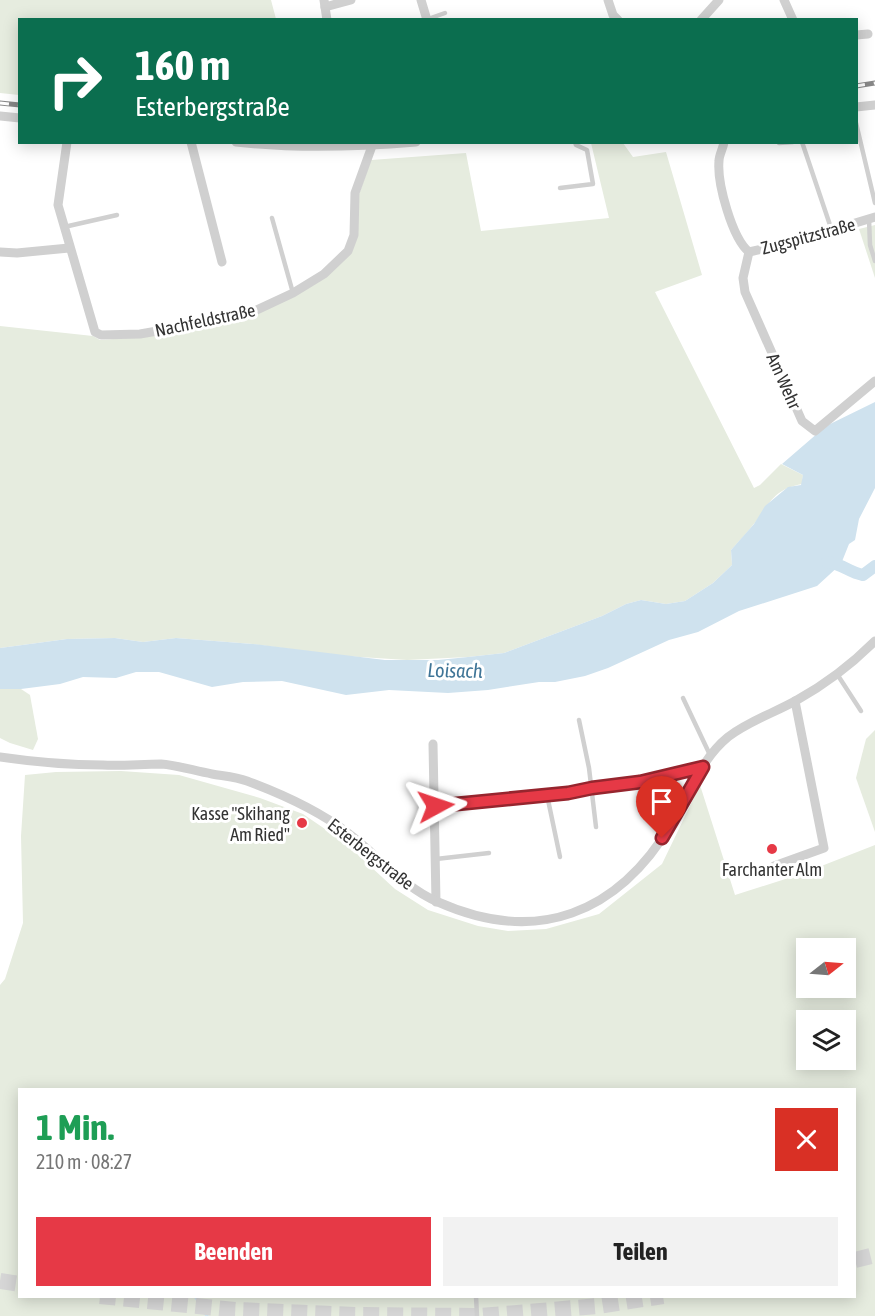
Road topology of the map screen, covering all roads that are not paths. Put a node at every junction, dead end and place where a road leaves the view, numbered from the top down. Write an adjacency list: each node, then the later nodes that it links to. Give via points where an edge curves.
1 (351, 0): 6 (street)
2 (421, 0): 9 (street)
3 (608, 0): 11 (street)
4 (719, 0): 12 (street)
5 (784, 0): 13 (street)
6 (324, 3): 8 (street)
7 (445, 13): 10 (lane)
8 (327, 18)
9 (427, 18)
10 (430, 18)
11 (614, 18)
12 (703, 18)
13 (793, 18)
14 (875, 105): 15 (street)
15 (858, 107)
16 (0, 116): 17 (street)
17 (18, 118)
18 (858, 131): 28 (lane)
19 (67, 144): 32 (street, Nachfeldstraße, via 58,205)
20 (192, 144): 38 (street)
21 (261, 144): 26 (street)
22 (394, 144): 26 (street)
23 (576, 144): 27 (lane, via 587,150 593,184)
24 (723, 144): 36 (street, Zugspitzstraße, via 720,179 737,235)
25 (803, 144): 33 (lane)
26 (372, 146): 39 (street, Nachfeldstraße, via 355,193 354,234 348,251 324,274)
27 (560, 188)
28 (875, 203)
29 (117, 215): 32 (lane)
30 (272, 218): 39 (lane)
31 (872, 218): 33 (street, Zugspitzstraße); 37 (lane, via 870,245)
32 (64, 227): 34 (street, Nachfeldstraße)
33 (832, 231): 36 (street, Zugspitzstraße)
34 (69, 248): 35 (street); 39 (street, Nachfeldstraße, via 95,332 101,335 140,334 244,316)
35 (0, 252)
36 (749, 252): 40 (street, Am Wehr, via 743,278 745,292 802,422 815,430)
37 (875, 261)
38 (222, 262)
39 (293, 293)
40 (875, 381)
41 (874, 644): 42 (street, Esterbergstraße)
42 (837, 674): 44 (street, Esterbergstraße); 45 (lane)
43 (683, 698): 48 (lane)
44 (795, 701): 48 (street, Esterbergstraße, via 747,725); 58 (street, via 824,848)
45 (861, 711)
46 (579, 720): 51 (lane)
47 (433, 744): 53 (street)
48 (710, 755): 50 (street, Esterbergstraße)
49 (4, 758): 59 (street, Esterbergstraße, via 102,765 163,764 245,780 307,807 348,833 402,881)
50 (703, 767): 51 (street, via 640,782); 59 (street, Esterbergstraße, via 643,865 602,900 547,919 507,922 470,915)
51 (592, 788): 52 (street); 54 (lane)
52 (547, 795): 53 (street); 56 (lane)
53 (436, 806): 57 (street)
54 (596, 827)
55 (489, 853): 57 (lane)
56 (560, 857)
57 (436, 860): 59 (street)
58 (774, 866)
59 (436, 902)
60 (476, 1298): 61 (lane)
61 (477, 1316)

